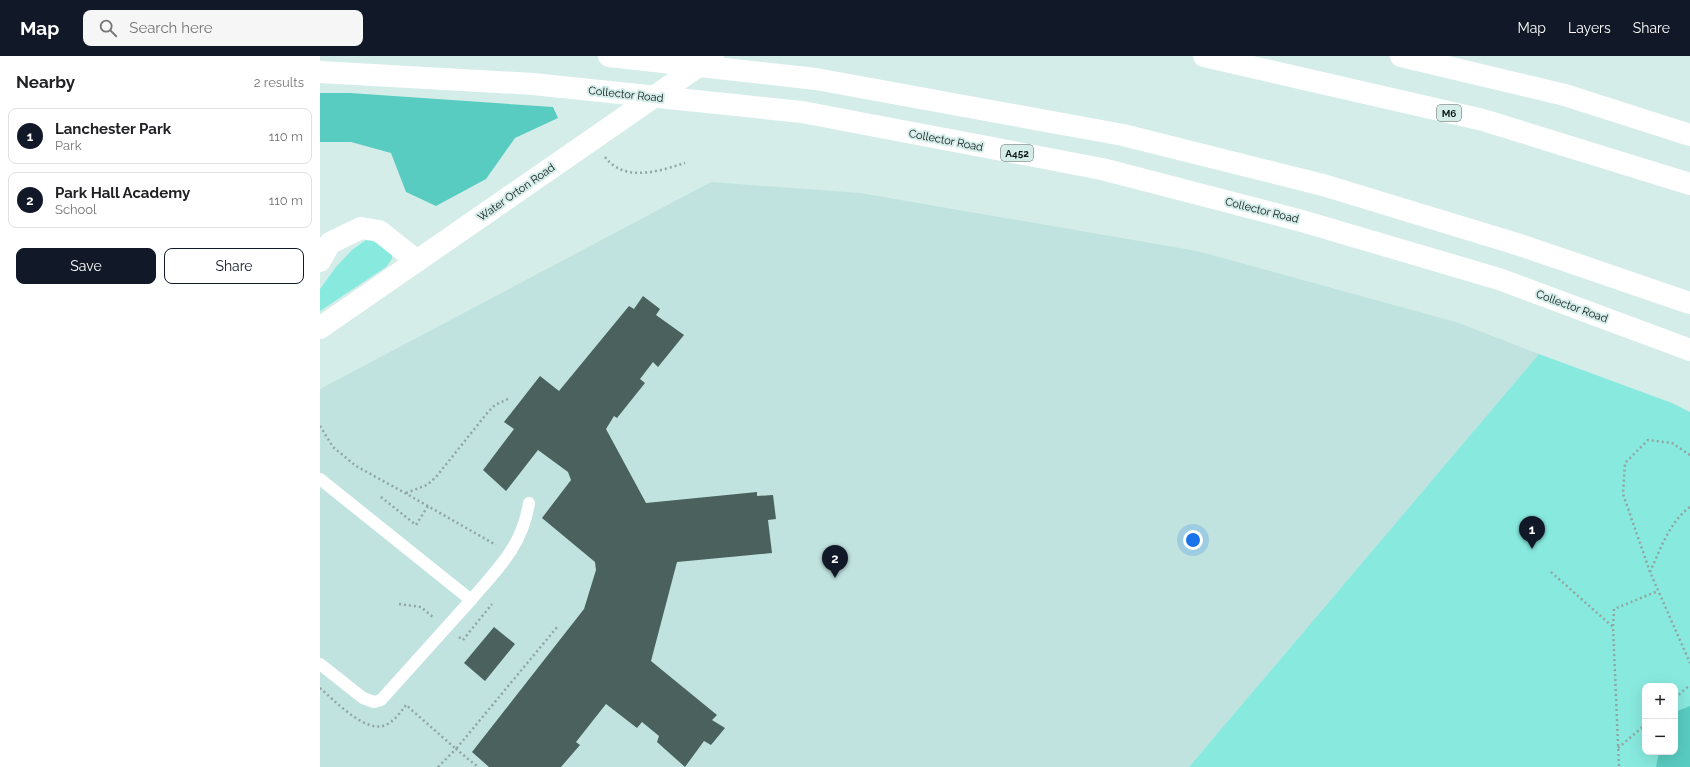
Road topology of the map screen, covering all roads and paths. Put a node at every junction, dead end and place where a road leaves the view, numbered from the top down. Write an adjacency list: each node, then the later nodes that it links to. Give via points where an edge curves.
1 (609, 56): 12 (main road, via 816,79 1123,135 1323,185 1520,245)
2 (713, 56): 11 (main road, Water Orton Road)
3 (1204, 56): 9 (main road, M6, via 1483,120)
4 (1401, 56): 6 (main road, via 1565,95)
5 (320, 72): 14 (main road, Collector Road / A452, via 533,84 802,112 1102,169 1302,221 1491,277)
6 (1690, 135)
7 (604, 157): 8 (path, via 609,163 636,173 653,173)
8 (685, 163)
9 (1690, 184)
10 (320, 261): 11 (main road, via 330,243 361,228 379,231)
11 (417, 261): 13 (main road, Water Orton Road)
12 (1690, 303)
13 (320, 328)
14 (1685, 348)
15 (510, 398): 19 (path, via 488,412 436,477 427,485)
16 (320, 426): 19 (path, via 333,447 344,458)
17 (1690, 456): 26 (path, via 1672,443 1648,440 1625,463 1623,494)
18 (320, 479): 28 (lane)
19 (405, 493): 22 (path)
20 (381, 497): 22 (path, via 416,524)
21 (529, 503): 24 (lane, via 523,529)
22 (428, 506): 24 (path)
23 (1690, 507): 26 (path, via 1680,514)
24 (510, 555): 28 (lane)
25 (1551, 572): 30 (path)
26 (1650, 572): 27 (path)
27 (1658, 591): 30 (path, via 1614,609); 31 (path)
28 (471, 600): 32 (lane, via 381,700 374,702 363,698)
29 (558, 626): 38 (path)
30 (1613, 627): 37 (path)
31 (1690, 663)
32 (320, 664)
33 (1690, 685): 35 (path)
34 (320, 688): 38 (path, via 361,722 371,726 383,726 396,718 406,706)
35 (1678, 695)
36 (1642, 728): 37 (path)
37 (1618, 748): 41 (path)
38 (456, 749): 39 (path); 40 (path)
39 (438, 767)
40 (478, 767)
41 (1619, 767)

